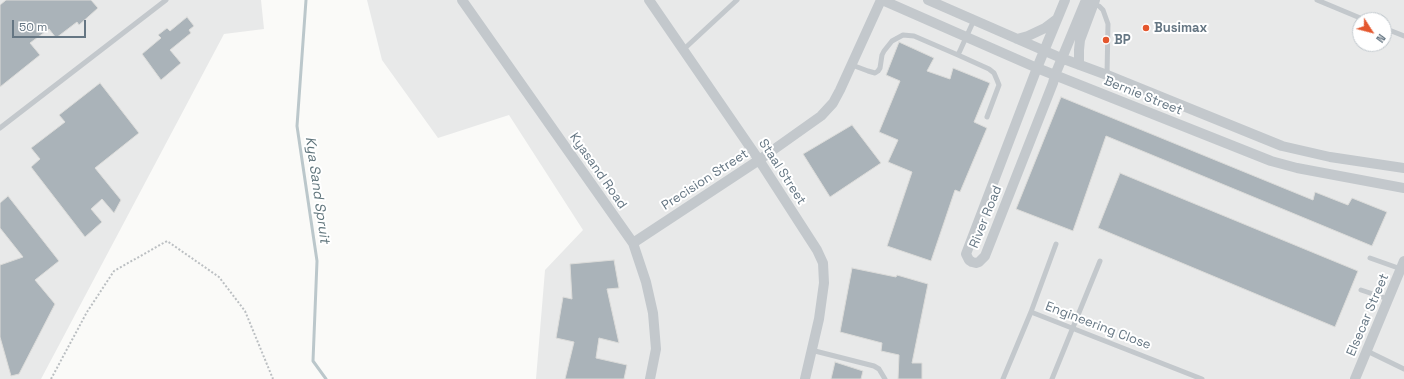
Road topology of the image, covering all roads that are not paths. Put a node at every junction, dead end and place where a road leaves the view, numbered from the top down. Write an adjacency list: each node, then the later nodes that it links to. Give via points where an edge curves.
1 (166, 0): 27 (lane)
2 (462, 0): 31 (street, Kyasand Road)
3 (649, 0): 17 (street, Staal Street)
4 (737, 0): 17 (lane)
5 (882, 0): 15 (street, Bernie Street); 21 (street, Precision Street)
6 (928, 0): 12 (street, Bernie Street)
7 (1065, 0): 11 (street, River Road)
8 (1317, 0): 10 (lane)
9 (1091, 1): 20 (street, River Road); 22 (street, via 1078,50); 25 (lane, via 1103,10 1108,24)
10 (1352, 15)
11 (1058, 18): 16 (street, via 1045,28); 18 (street, River Road)
12 (974, 20): 15 (lane); 16 (street, Bernie Street)
13 (1392, 31): 14 (lane)
14 (1404, 36)
15 (966, 37): 19 (lane); 23 (street, Bernie Street)
16 (1017, 39): 18 (street, Bernie Street)
17 (683, 50): 28 (street, Staal Street)
18 (1044, 51): 20 (street, Bernie Street); 23 (street, River Road)
19 (958, 55): 21 (lane, via 914,36 903,35 892,41 884,51 880,68 875,73); 26 (lane, via 994,73 999,85)
20 (1061, 58): 22 (street, Bernie Street); 24 (street, River Road)
21 (852, 65): 28 (street, Precision Street, via 833,103 821,116)
22 (1079, 65): 25 (street, Bernie Street)
23 (1037, 68): 24 (street, Bernie Street); 24 (street, River Road, via 966,254 972,262 979,262 985,256)
24 (1055, 75): 30 (street, Bernie Street, via 1276,163)
25 (1107, 75): 29 (street, Bernie Street, via 1286,147 1330,157)
26 (986, 116)
27 (0, 128)
28 (759, 160): 31 (street, Precision Street); 40 (street, Staal Street, via 823,263 824,283)
29 (1404, 168)
30 (1404, 188)
31 (633, 243): 43 (street, Kyasand Road, via 653,313 656,349)
32 (1056, 244): 38 (lane)
33 (1370, 258): 35 (lane)
34 (1100, 261): 39 (lane)
35 (1403, 266): 37 (street, Elsecar Street)
36 (1361, 290): 37 (lane)
37 (1389, 300): 41 (street, Elsecar Street)
38 (1031, 312): 39 (lane, Engineering Close); 46 (lane, Engineering Close)
39 (1073, 328): 47 (lane); 48 (lane, Engineering Close)
40 (812, 350): 44 (street, Staal Street); 45 (lane, via 874,366)
41 (1367, 351): 42 (lane); 49 (street, Elsecar Street)
42 (1404, 369)
43 (650, 379)
44 (805, 379)
45 (885, 379)
46 (1003, 379)
47 (1052, 379)
48 (1202, 379)
49 (1355, 379)

